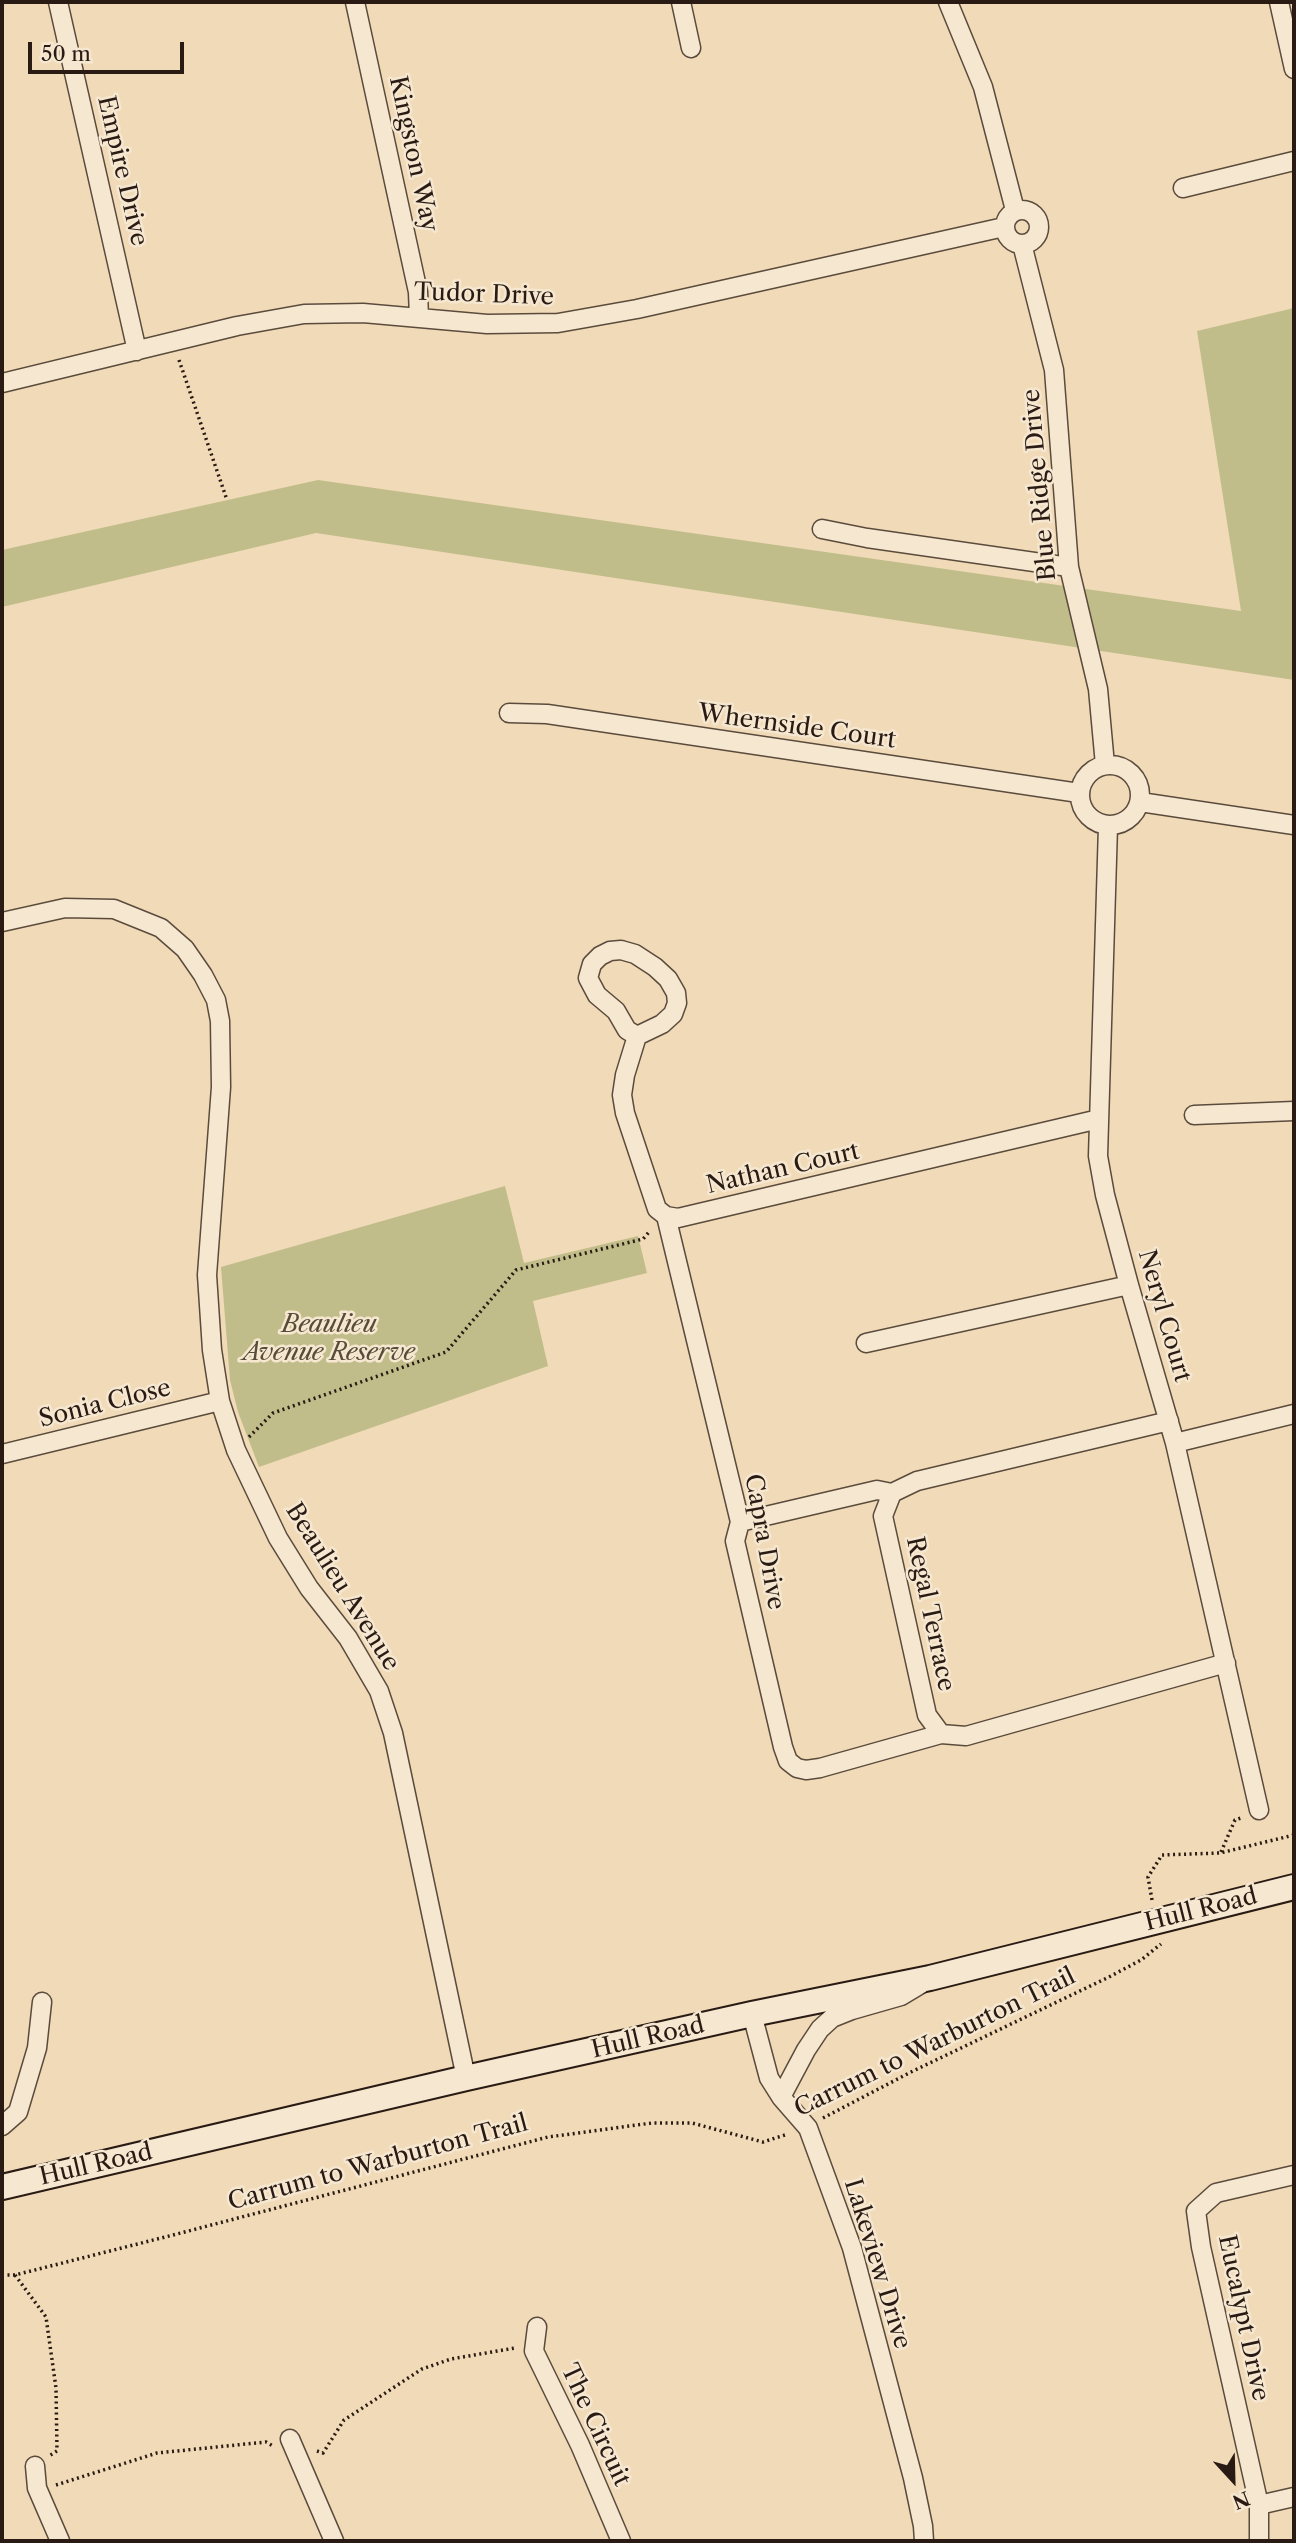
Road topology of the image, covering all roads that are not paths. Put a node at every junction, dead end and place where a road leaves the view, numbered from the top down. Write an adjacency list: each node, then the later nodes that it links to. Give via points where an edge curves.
1 (58, 2): 14 (street, Empire Drive)
2 (355, 2): 13 (street, Kingston Way, via 418,292)
3 (681, 2): 6 (street)
4 (948, 2): 10 (street, via 983,87)
5 (1279, 2): 7 (street)
6 (691, 48)
7 (1294, 69)
8 (1294, 162): 9 (street)
9 (1183, 188)
10 (1015, 210): 11 (street); 12 (street, via 1031,212 1038,221 1036,237)
11 (1004, 227): 12 (street, via 1013,242); 13 (street, Tudor Drive, via 558,323 487,324)
12 (1022, 244): 17 (street, Blue Ridge Drive, via 1054,370)
13 (419, 318): 14 (street, Tudor Drive, via 304,314)
14 (137, 351): 15 (street, Tudor Drive)
15 (2, 383)
16 (822, 529): 17 (street)
17 (1069, 566): 19 (street, Blue Ridge Drive, via 1098,689)
18 (509, 713): 20 (street, Whernside Court, via 547,714)
19 (1105, 765): 20 (street, via 1083,780); 21 (street, via 1120,766 1133,774 1140,787)
20 (1079, 793): 23 (street, via 1086,816)
21 (1140, 802): 22 (street); 23 (street, via 1134,815 1122,824)
22 (1294, 825)
23 (1108, 826): 28 (street, Neryl Court)
24 (2, 922): 32 (street, Beaulieu Avenue, via 65,908 114,909 161,928 185,948 216,1000 221,1087 207,1275)
25 (637, 1036): 25 (street, via 673,1014 676,993 668,979 645,961 621,950 610,951 592,964 589,978 597,995); 29 (street, via 622,1096 652,1197)
26 (1294, 1111): 27 (street)
27 (1194, 1115)
28 (1098, 1119): 29 (street, Nathan Court, via 697,1215); 30 (street, Neryl Court, via 1097,1156)
29 (666, 1216): 38 (street, Capra Drive)
30 (1129, 1285): 31 (street); 34 (street, Neryl Court)
31 (866, 1343)
32 (220, 1401): 36 (street, Sonia Close); 46 (street, Beaulieu Avenue, via 236,1450 278,1538 379,1691 393,1733)
33 (1294, 1414): 35 (street)
34 (1169, 1421): 35 (street, Neryl Court); 37 (street, via 917,1481)
35 (1175, 1443): 39 (street, Neryl Court)
36 (2, 1454)
37 (892, 1493): 38 (street, via 877,1489); 40 (street, Regal Terrace, via 883,1516 927,1714)
38 (740, 1522): 40 (street, Capra Drive, via 735,1541 788,1761 806,1770 820,1768)
39 (1226, 1663): 40 (street, via 965,1736); 41 (street, Neryl Court)
40 (941, 1734)
41 (1259, 1810)
42 (1294, 1887): 43 (main road, Hull Road)
43 (930, 1978): 45 (main road, Hull Road); 47 (street, via 901,1996 832,2018 806,2050)
44 (42, 2002): 48 (street, via 37,2048 18,2112)
45 (752, 2014): 46 (main road, Hull Road); 47 (street, Lakeview Drive, via 769,2078)
46 (466, 2078): 50 (main road, Hull Road)
47 (781, 2097): 59 (street, Lakeview Drive, via 808,2128 852,2248 913,2478)
48 (2, 2126)
49 (1294, 2175): 55 (street, Eucalypt Drive, via 1216,2193 1196,2211)
50 (2, 2187)
51 (537, 2328): 58 (street, The Circuit, via 534,2351)
52 (290, 2439): 57 (street)
53 (35, 2466): 56 (street, via 37,2488)
54 (1294, 2497): 55 (street)
55 (1259, 2505): 60 (street, Eucalypt Drive)
56 (60, 2541)
57 (334, 2541)
58 (621, 2541)
59 (924, 2541)
60 (1259, 2541)

